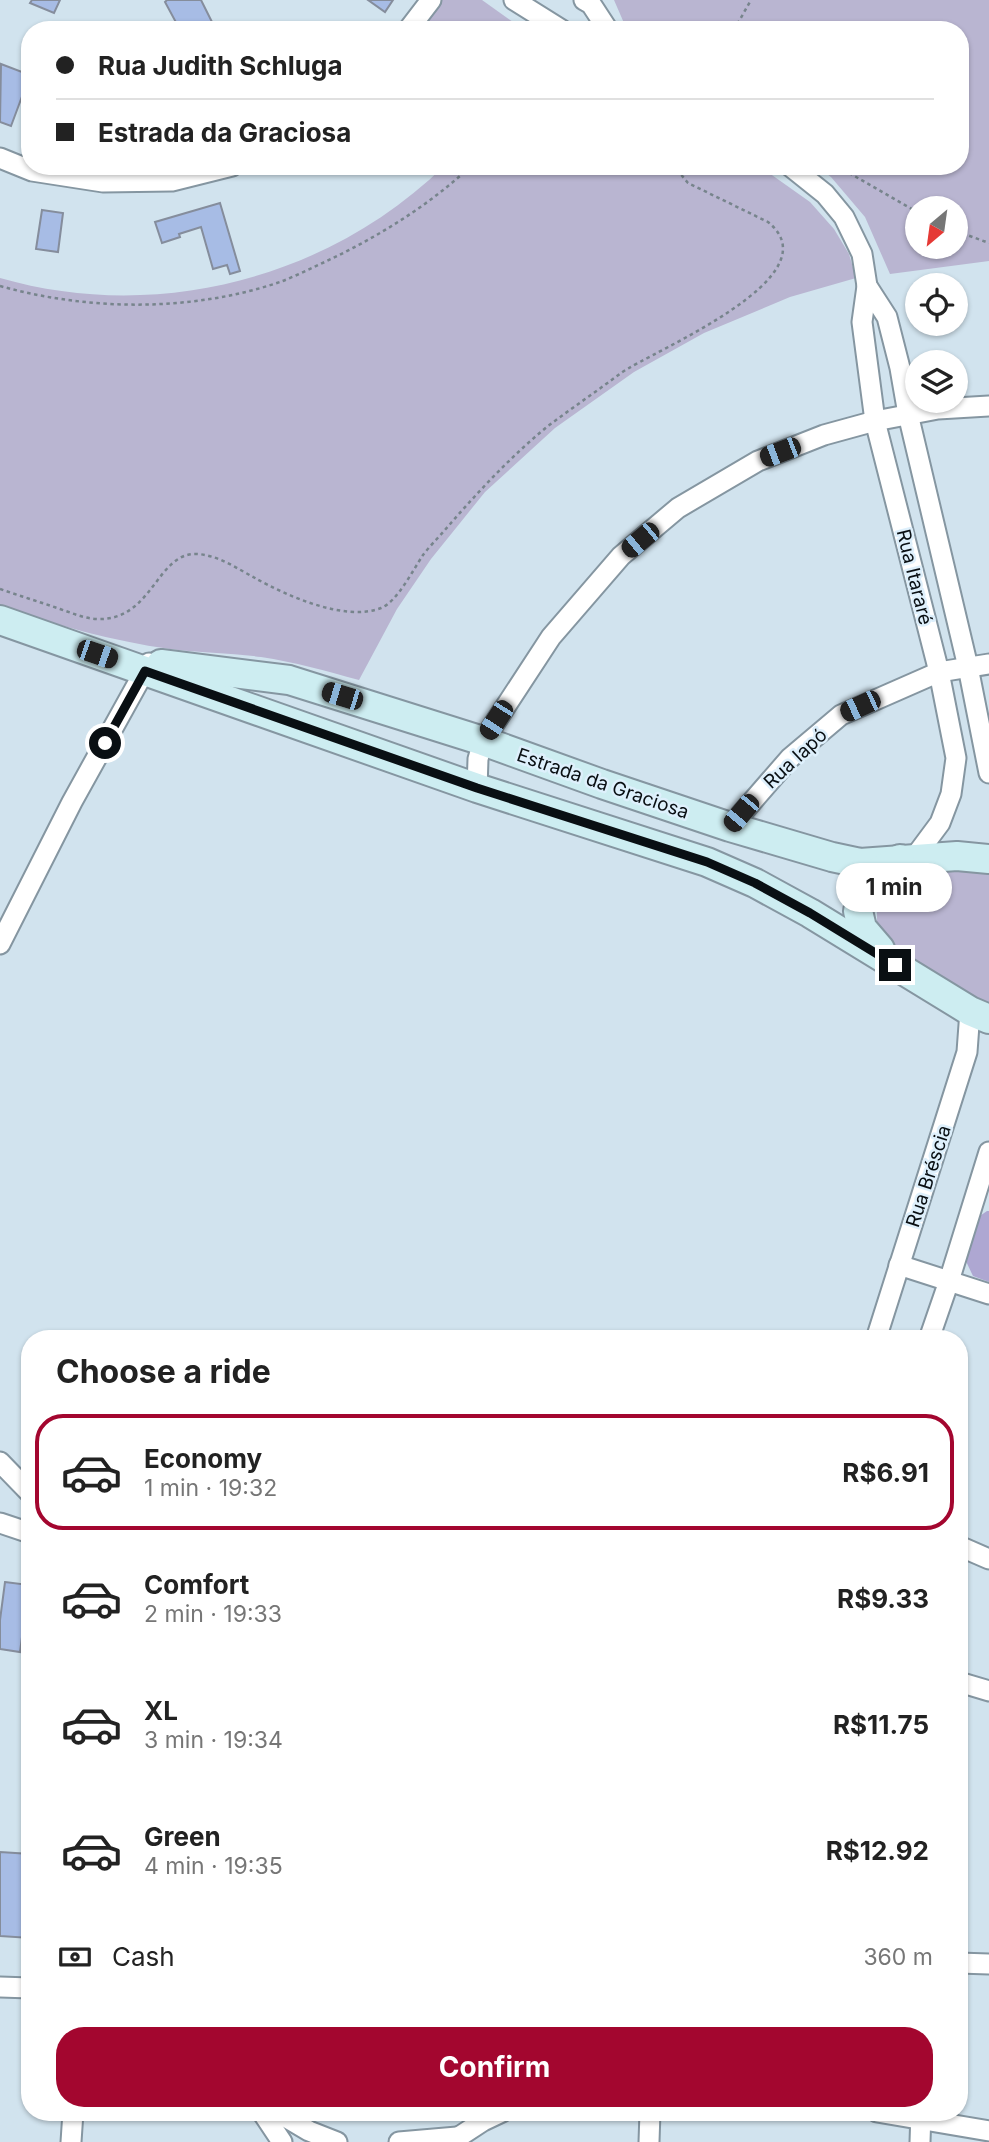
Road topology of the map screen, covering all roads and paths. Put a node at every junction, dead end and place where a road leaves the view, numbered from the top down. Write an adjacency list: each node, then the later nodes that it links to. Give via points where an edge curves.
1 (431, 0): 5 (street)
2 (514, 0): 6 (street)
3 (584, 0): 7 (street)
4 (751, 0): 8 (path)
5 (415, 21)
6 (548, 21)
7 (602, 21)
8 (739, 21)
9 (0, 158): 10 (street)
10 (21, 167)
11 (58, 175): 12 (street, via 103,182 172,181)
12 (196, 175)
13 (460, 175): 20 (path, via 373,238 282,281 251,290 188,302 116,304 43,298)
14 (681, 175): 25 (path, via 688,183 775,227 783,246 773,275 723,317 629,367 547,427 480,489 385,606 372,611 335,610 277,589 218,559 194,554 173,562 139,604 112,617 82,617)
15 (801, 175): 21 (street, Rua Itararé, via 844,217 862,254)
16 (853, 175): 17 (path)
17 (905, 205)
18 (968, 235): 19 (path)
19 (989, 243)
20 (0, 286)
21 (867, 286): 23 (street, Rua Itararé, via 887,317); 24 (street, Rua Itararé, via 862,322)
22 (989, 406): 23 (street)
23 (908, 414): 24 (street); 29 (street, Rua Itararé)
24 (875, 421): 30 (street, Rua Itararé); 31 (street, via 758,461 678,508 621,556 551,637)
25 (0, 589)
26 (0, 620): 28 (main road, Estrada da Graciosa)
27 (989, 664): 29 (street, Rua Iapó)
28 (147, 667): 31 (main road, Estrada da Graciosa, via 289,680); 33 (main road, Estrada da Graciosa); 37 (street)
29 (968, 667): 30 (street, Rua Iapó); 32 (street, Rua Itararé)
30 (939, 672): 34 (street, Rua Iapó, via 841,715 790,758); 35 (street, Rua Itararé, via 956,758 951,794 940,823)
31 (483, 741): 33 (street); 34 (main road, Estrada da Graciosa)
32 (989, 773)
33 (477, 788): 38 (main road, Estrada da Graciosa, via 743,877)
34 (730, 827): 35 (main road, Estrada da Graciosa, via 860,863)
35 (907, 858): 36 (main road, Estrada da Graciosa); 38 (main road, via 877,872 864,888 858,911 862,928)
36 (989, 859)
37 (0, 944)
38 (895, 965): 39 (main road, Estrada da Graciosa)
39 (980, 1015): 42 (street, Rua Bréscia)
40 (989, 1152): 41 (street)
41 (982, 1198): 43 (street)
42 (899, 1265): 43 (street); 45 (street, Rua Bréscia)
43 (949, 1282): 44 (street); 46 (street)
44 (989, 1294)
45 (879, 1330)
46 (932, 1330)
47 (0, 1462): 48 (street)
48 (21, 1484)
49 (0, 1523): 50 (street)
50 (21, 1530)
51 (968, 1550): 52 (street)
52 (989, 1559)
53 (968, 1685): 54 (street)
54 (989, 1691)
55 (968, 1963): 56 (street)
56 (989, 1964)
57 (0, 1987): 58 (street)
58 (21, 1988)
59 (72, 2121): 68 (street)
60 (268, 2121): 69 (street)
61 (292, 2121): 70 (street)
62 (486, 2121): 67 (street)
63 (650, 2121): 72 (street)
64 (921, 2121): 73 (street)
65 (944, 2121): 66 (street)
66 (989, 2131)
67 (454, 2139): 71 (street)
68 (71, 2142)
69 (282, 2142)
70 (337, 2142)
71 (398, 2142)
72 (649, 2142)
73 (920, 2142)

